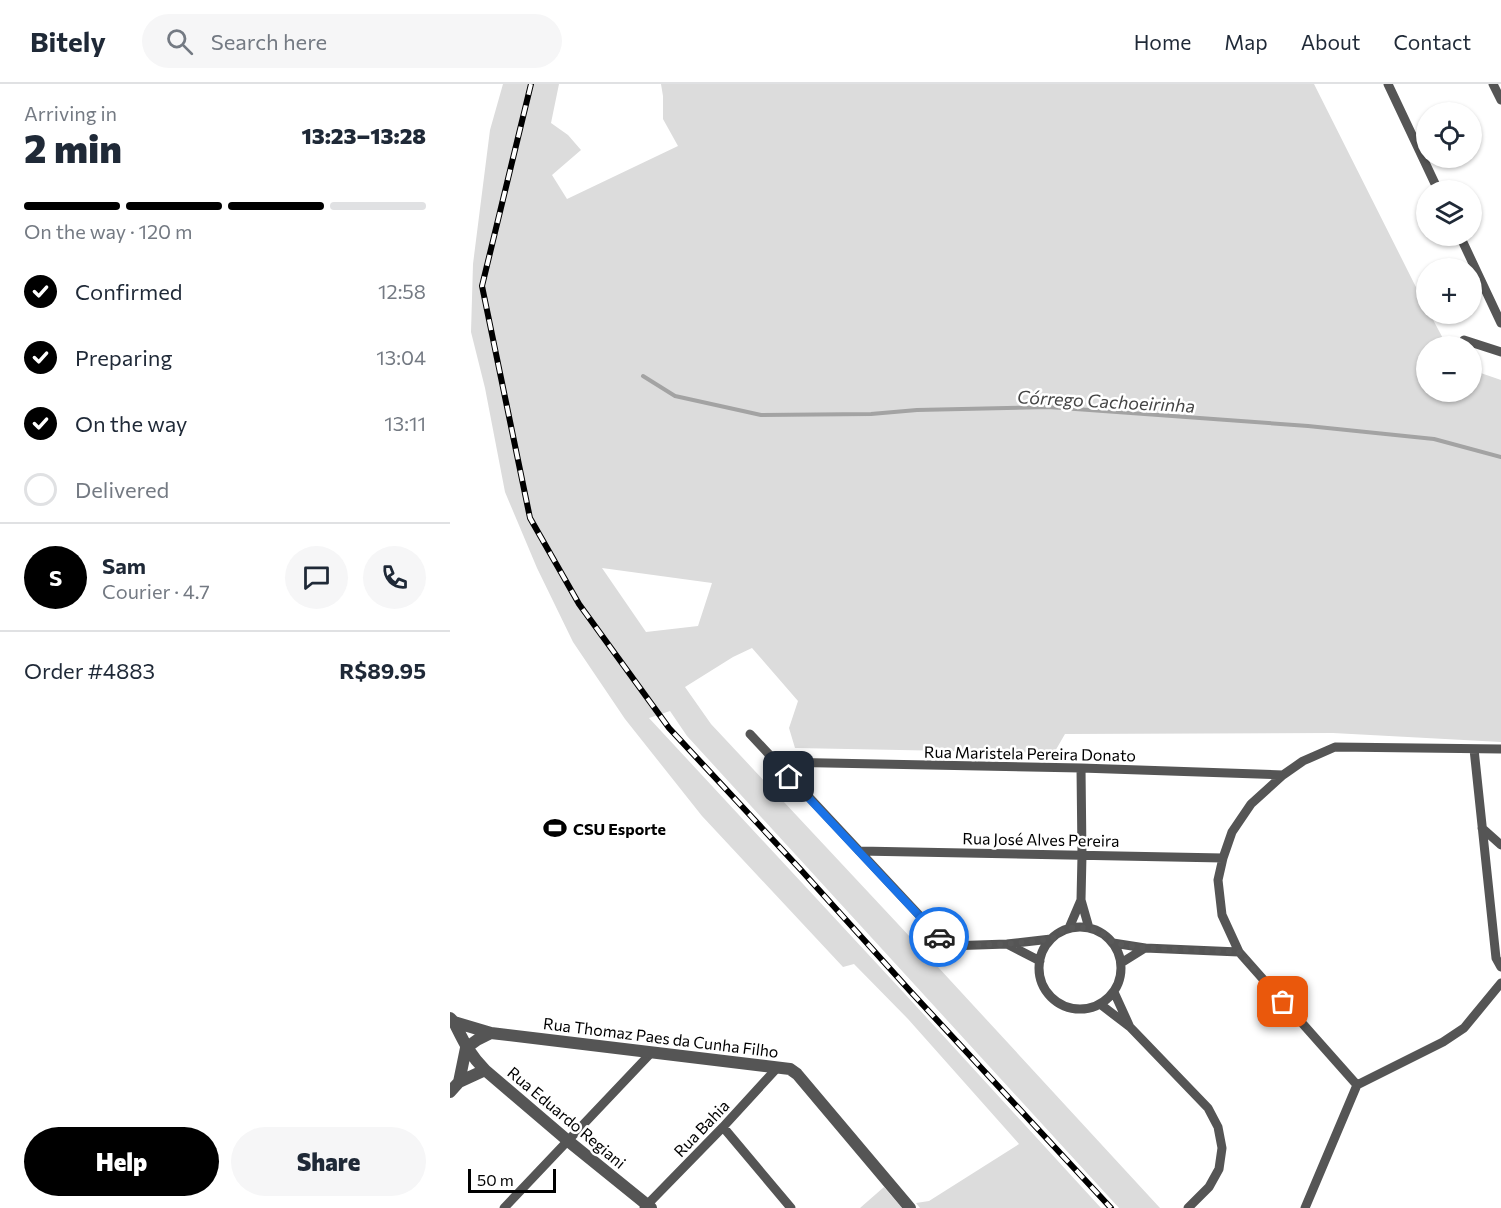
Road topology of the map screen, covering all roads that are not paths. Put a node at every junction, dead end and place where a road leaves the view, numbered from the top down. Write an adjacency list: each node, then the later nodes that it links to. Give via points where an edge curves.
1 (1388, 84): 4 (street)
2 (1493, 84): 3 (street)
3 (1501, 100)
4 (1433, 180)
5 (1465, 246): 6 (street)
6 (1501, 323)
7 (1482, 346): 8 (street)
8 (1501, 352)
9 (750, 734): 12 (street)
10 (1474, 749): 11 (street); 14 (street, via 1335,747); 15 (street)
11 (1501, 749)
12 (776, 762): 13 (street, Rua Maristela Pereira Donato); 17 (street)
13 (1081, 768): 14 (street, Rua Maristela Pereira Donato); 18 (street)
14 (1283, 775): 19 (street, via 1251,804 1232,832)
15 (1482, 828): 16 (street); 30 (street, via 1496,958)
16 (1501, 845)
17 (859, 851): 18 (street, Rua José Alves Pereira); 25 (street, via 948,946)
18 (1082, 855): 19 (street, Rua José Alves Pereira); 20 (street)
19 (1223, 858): 27 (street, via 1218,880 1222,915)
20 (1080, 900): 21 (street); 22 (street)
21 (1069, 928): 22 (street); 23 (street)
22 (1089, 928): 24 (street)
23 (1051, 939): 25 (street); 28 (street)
24 (1113, 943): 26 (street); 29 (street)
25 (1007, 944): 28 (street)
26 (1145, 948): 27 (street); 29 (street)
27 (1239, 952): 42 (street)
28 (1040, 961): 33 (street, via 1042,984 1057,1001 1078,1009)
29 (1121, 963): 32 (street)
30 (1501, 967)
31 (1501, 982): 42 (street, via 1464,1028)
32 (1114, 992): 33 (street); 35 (street)
33 (1100, 1004): 35 (street)
34 (452, 1020): 36 (street, Rua Thomaz Paes da Cunha Filho); 37 (street, Rua Thomaz Paes da Cunha Filho)
35 (1130, 1027): 50 (street, via 1208,1108 1218,1127 1222,1148 1219,1169)
36 (492, 1033): 37 (street); 38 (street, Rua Thomaz Paes da Cunha Filho)
37 (466, 1048): 40 (street, Rua Eduardo Regiani); 41 (street)
38 (651, 1053): 39 (street, Rua Thomaz Paes da Cunha Filho); 45 (street)
39 (778, 1067): 44 (street, Rua Bahia); 49 (street, Rua Thomaz Paes da Cunha Filho, via 798,1074)
40 (485, 1070): 41 (street); 45 (street, Rua Eduardo Regiani)
41 (459, 1082): 43 (street)
42 (1357, 1085): 51 (street)
43 (450, 1092)
44 (723, 1127): 46 (street, Rua Bahia); 48 (street)
45 (567, 1140): 46 (street, Rua Eduardo Regiani); 47 (street)
46 (647, 1207)
47 (504, 1208)
48 (791, 1208)
49 (910, 1208)
50 (1188, 1208)
51 (1305, 1208)

